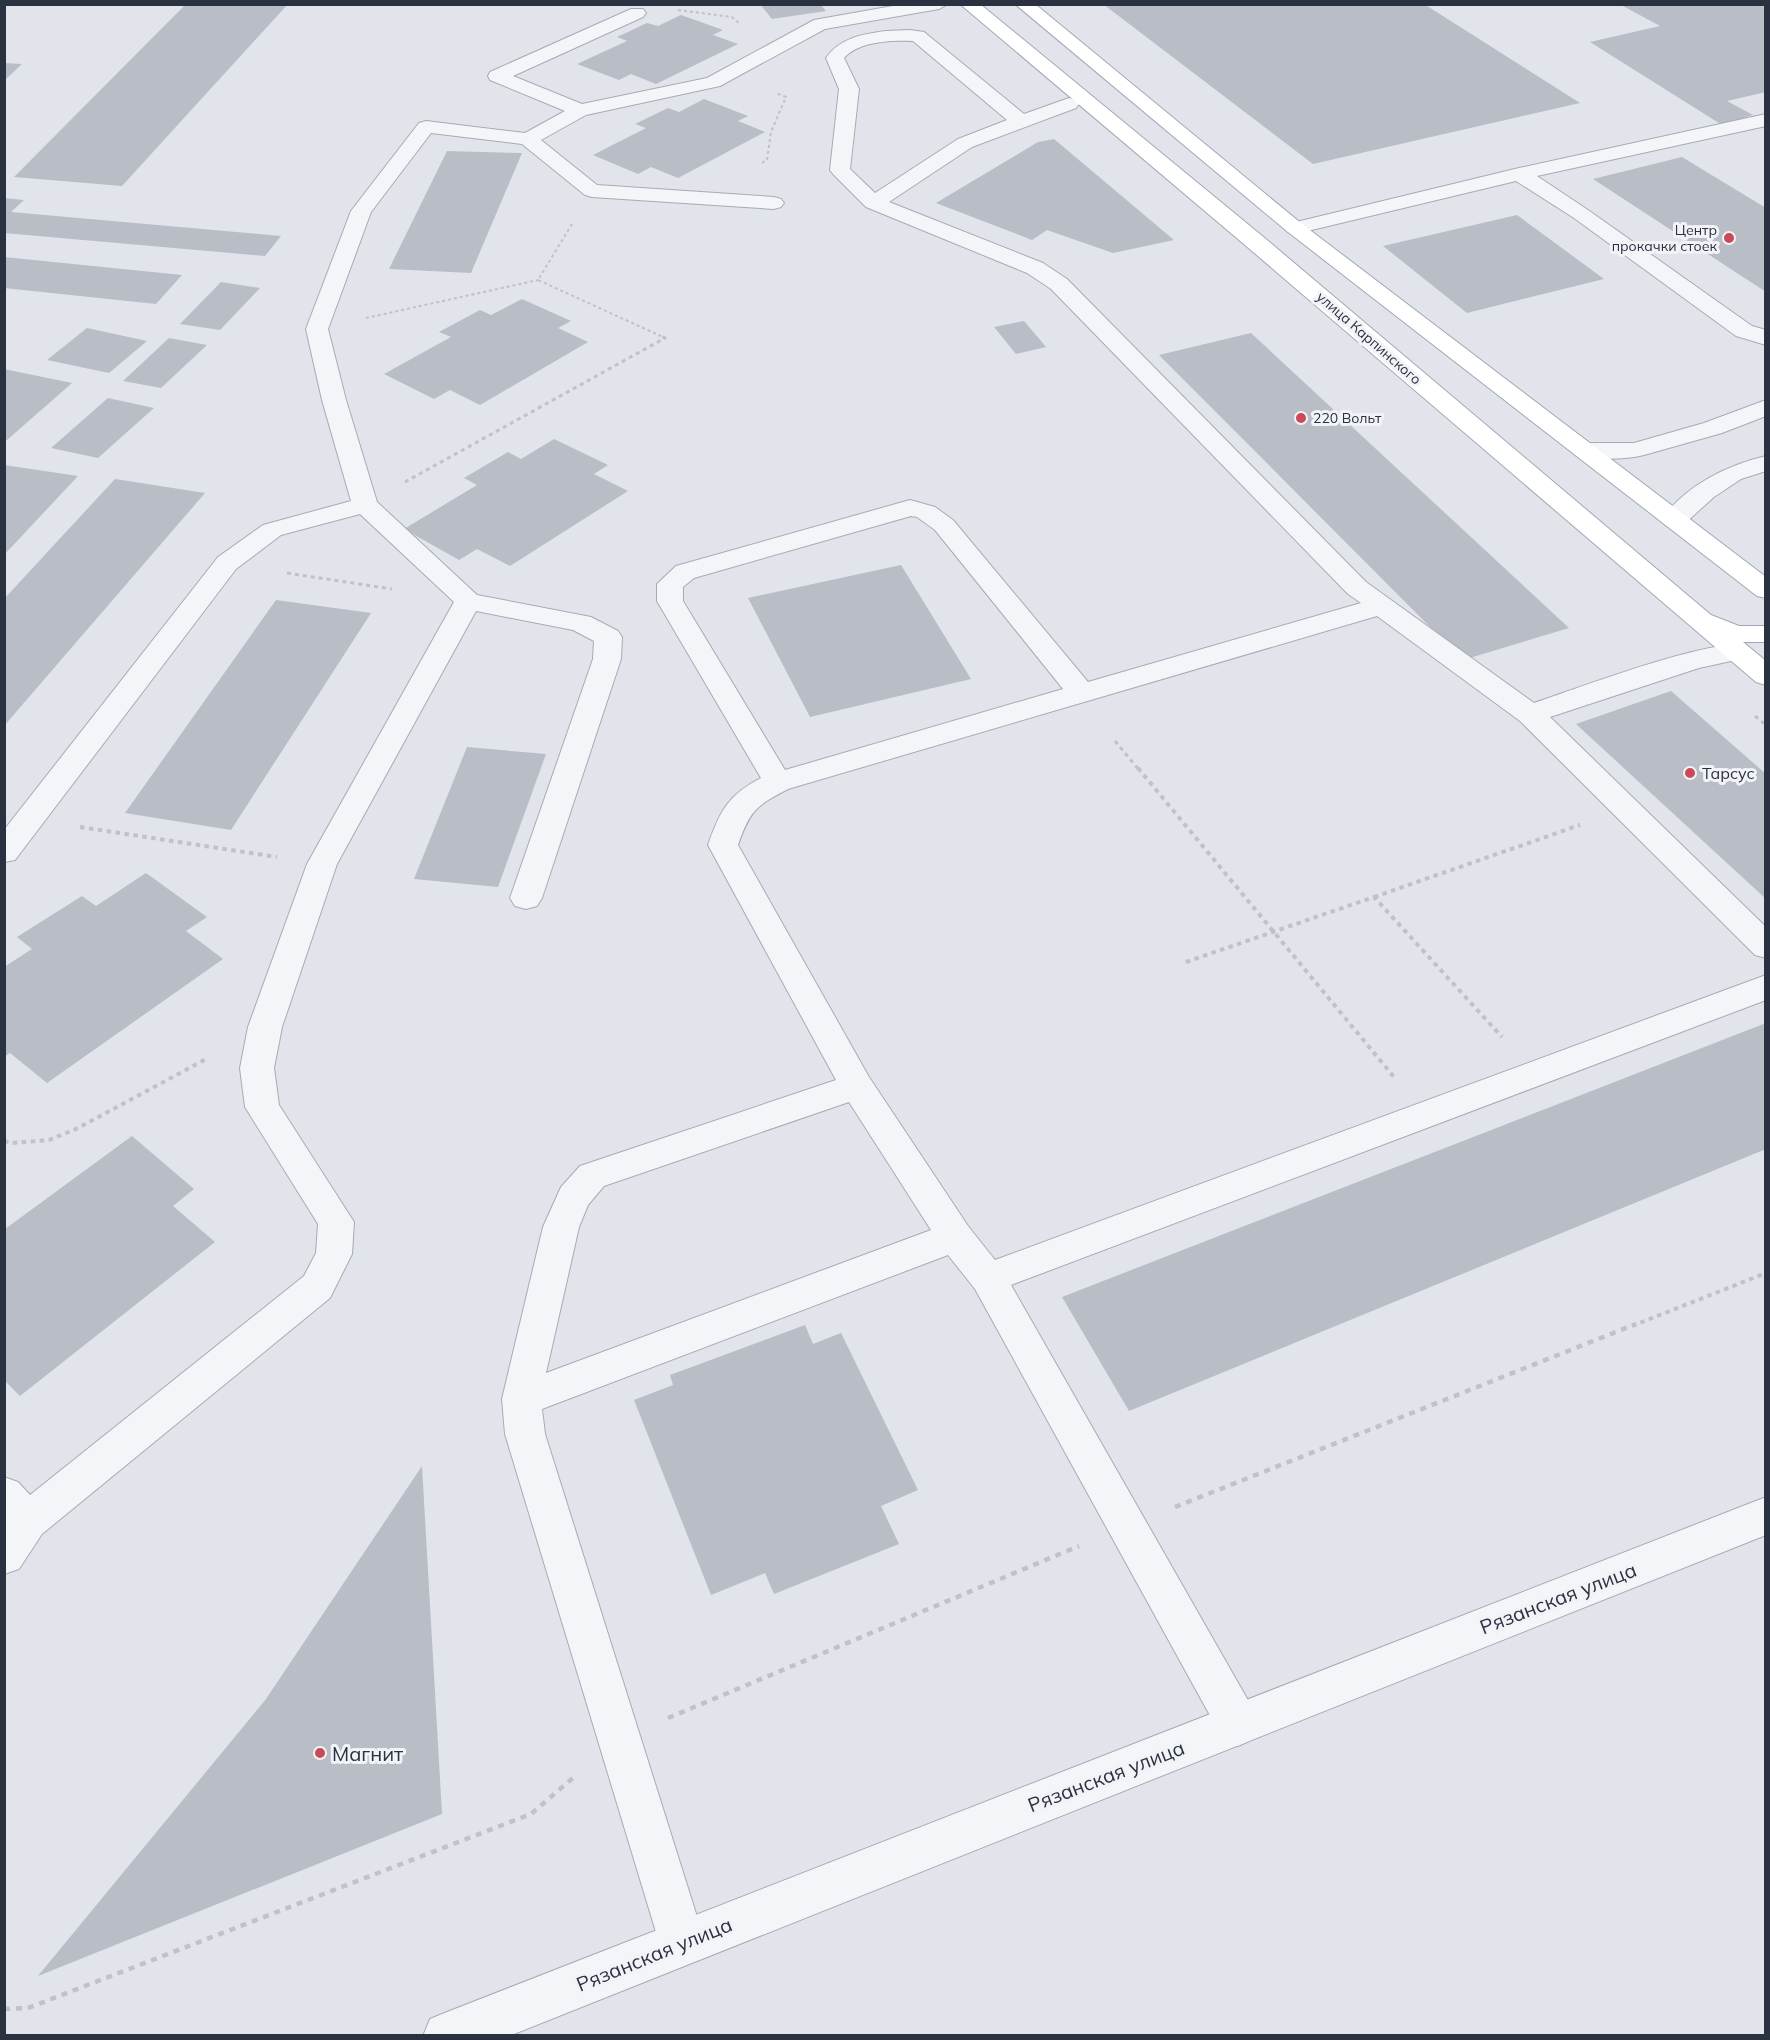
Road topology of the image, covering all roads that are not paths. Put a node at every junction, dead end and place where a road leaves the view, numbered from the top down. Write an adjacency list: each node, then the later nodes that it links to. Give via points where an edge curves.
1 (939, 4): 6 (street, via 820,24 713,82)
2 (969, 4): 25 (main road, улица Карпинского)
3 (1024, 4): 14 (main road)
4 (637, 13): 6 (street, via 498,76)
5 (1070, 104): 8 (street)
6 (580, 110): 9 (street)
7 (1766, 120): 10 (street)
8 (1021, 122): 12 (street, via 965,143); 12 (street, via 918,36 904,34 849,44 838,51 836,58 849,89 840,170)
9 (528, 139): 11 (street, via 592,191); 20 (street, via 426,127 361,211 317,329)
10 (1519, 174): 13 (street); 14 (street)
11 (774, 202)
12 (873, 203): 24 (street, via 1035,268 1059,284 1357,588)
13 (1581, 214): 15 (street, via 1605,211); 16 (street, via 1744,332)
14 (1295, 228): 18 (main road)
15 (1734, 300)
16 (1766, 338)
17 (1766, 407): 18 (street, via 1713,428 1635,450)
18 (1584, 450): 21 (main road)
19 (1766, 463): 21 (street, via 1732,474)
20 (365, 505): 23 (street); 32 (street, via 272,530 227,563)
21 (1674, 520): 22 (main road)
22 (1766, 590)
23 (468, 601): 33 (street, via 581,623 608,637 607,659); 40 (street, via 322,864 265,1027 257,1068 262,1107 336,1222 334,1254 317,1287)
24 (1381, 606): 29 (street); 30 (street)
25 (1696, 618): 26 (main road, via 1735,634); 27 (main road, улица Карпинского)
26 (1766, 634)
27 (1735, 652): 28 (main road, улица Карпинского); 30 (street, via 1693,661)
28 (1766, 676)
29 (1082, 694): 31 (street); 31 (street, via 944,525 926,512 909,508 685,572 670,584 670,601)
30 (1530, 714): 34 (street)
31 (778, 782): 36 (street, via 747,798 733,815 723,845)
32 (4, 852)
33 (526, 898)
34 (1766, 947)
35 (1766, 987): 38 (street)
36 (857, 1086): 37 (street); 39 (street, via 592,1176 574,1197 561,1227)
37 (955, 1237): 38 (street); 39 (street)
38 (988, 1278): 43 (street)
39 (521, 1399): 44 (street, via 525,1434)
40 (16, 1508): 42 (street)
41 (1766, 1516): 43 (street, Рязанская улица)
42 (4, 1555)
43 (1238, 1724): 44 (street, Рязанская улица)
44 (682, 1942): 45 (street, Рязанская улица)
45 (447, 2036)

